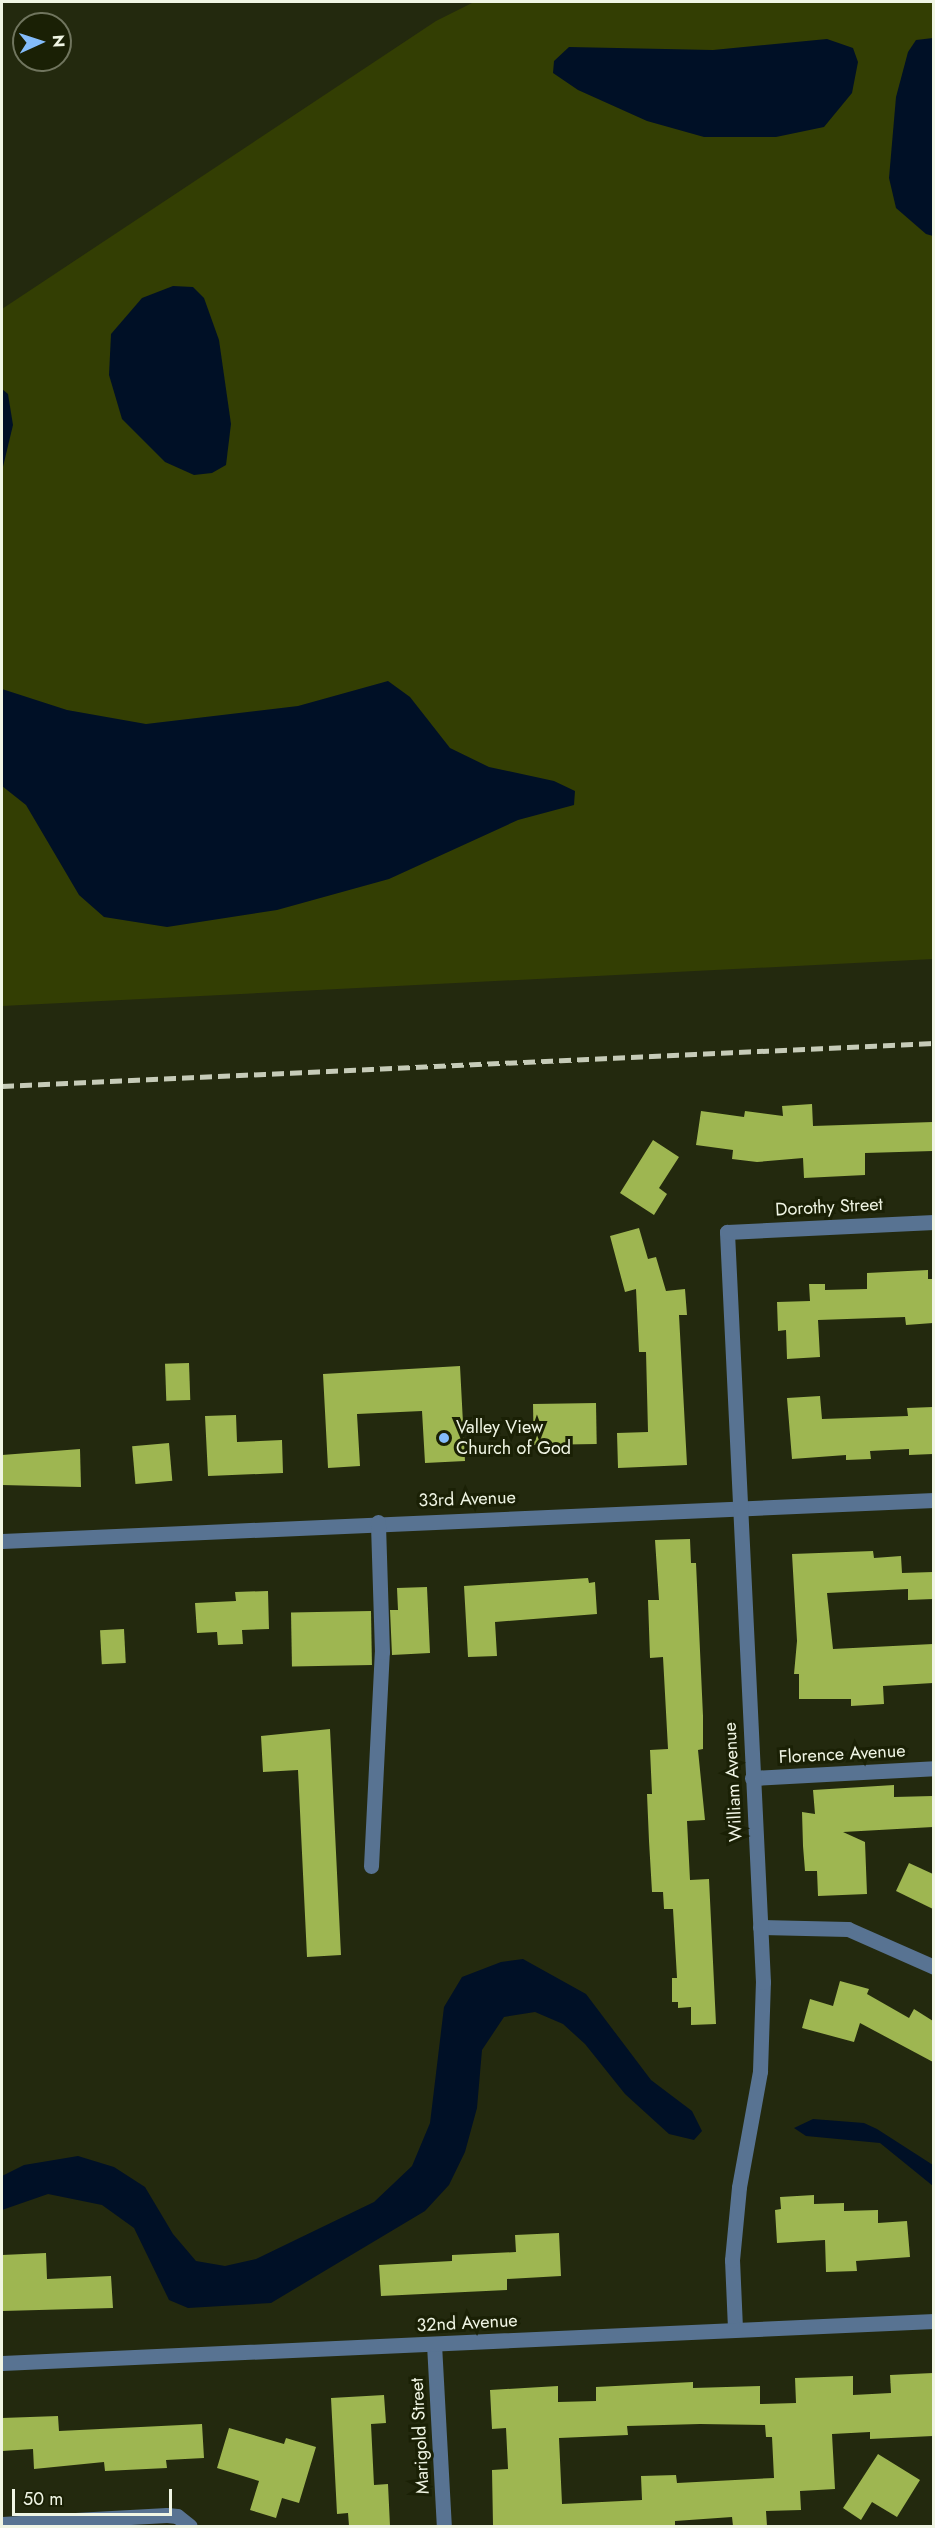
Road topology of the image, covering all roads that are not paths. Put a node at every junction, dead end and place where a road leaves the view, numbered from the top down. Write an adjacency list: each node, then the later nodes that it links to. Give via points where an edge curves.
1 (933, 1222): 2 (street, Dorothy Street)
2 (727, 1232): 4 (street, William Avenue)
3 (933, 1500): 4 (street, 33rd Avenue)
4 (738, 1509): 5 (street, 33rd Avenue); 8 (street, William Avenue)
5 (378, 1522): 6 (street, 33rd Avenue); 9 (street, via 382,1652)
6 (2, 1541)
7 (933, 1768): 8 (street, Florence Avenue)
8 (752, 1778): 10 (street, William Avenue)
9 (371, 1866)
10 (760, 1927): 11 (street, via 848,1929); 13 (street, William Avenue, via 763,1982 759,2072 739,2187 732,2260)
11 (933, 1967)
12 (933, 2321): 13 (street, 32nd Avenue)
13 (735, 2328): 14 (street, 32nd Avenue)
14 (434, 2344): 15 (street, 32nd Avenue); 18 (street, Marigold Street)
15 (2, 2363)
16 (2, 2524): 17 (street, via 167,2516)
17 (188, 2524)
18 (444, 2526)

